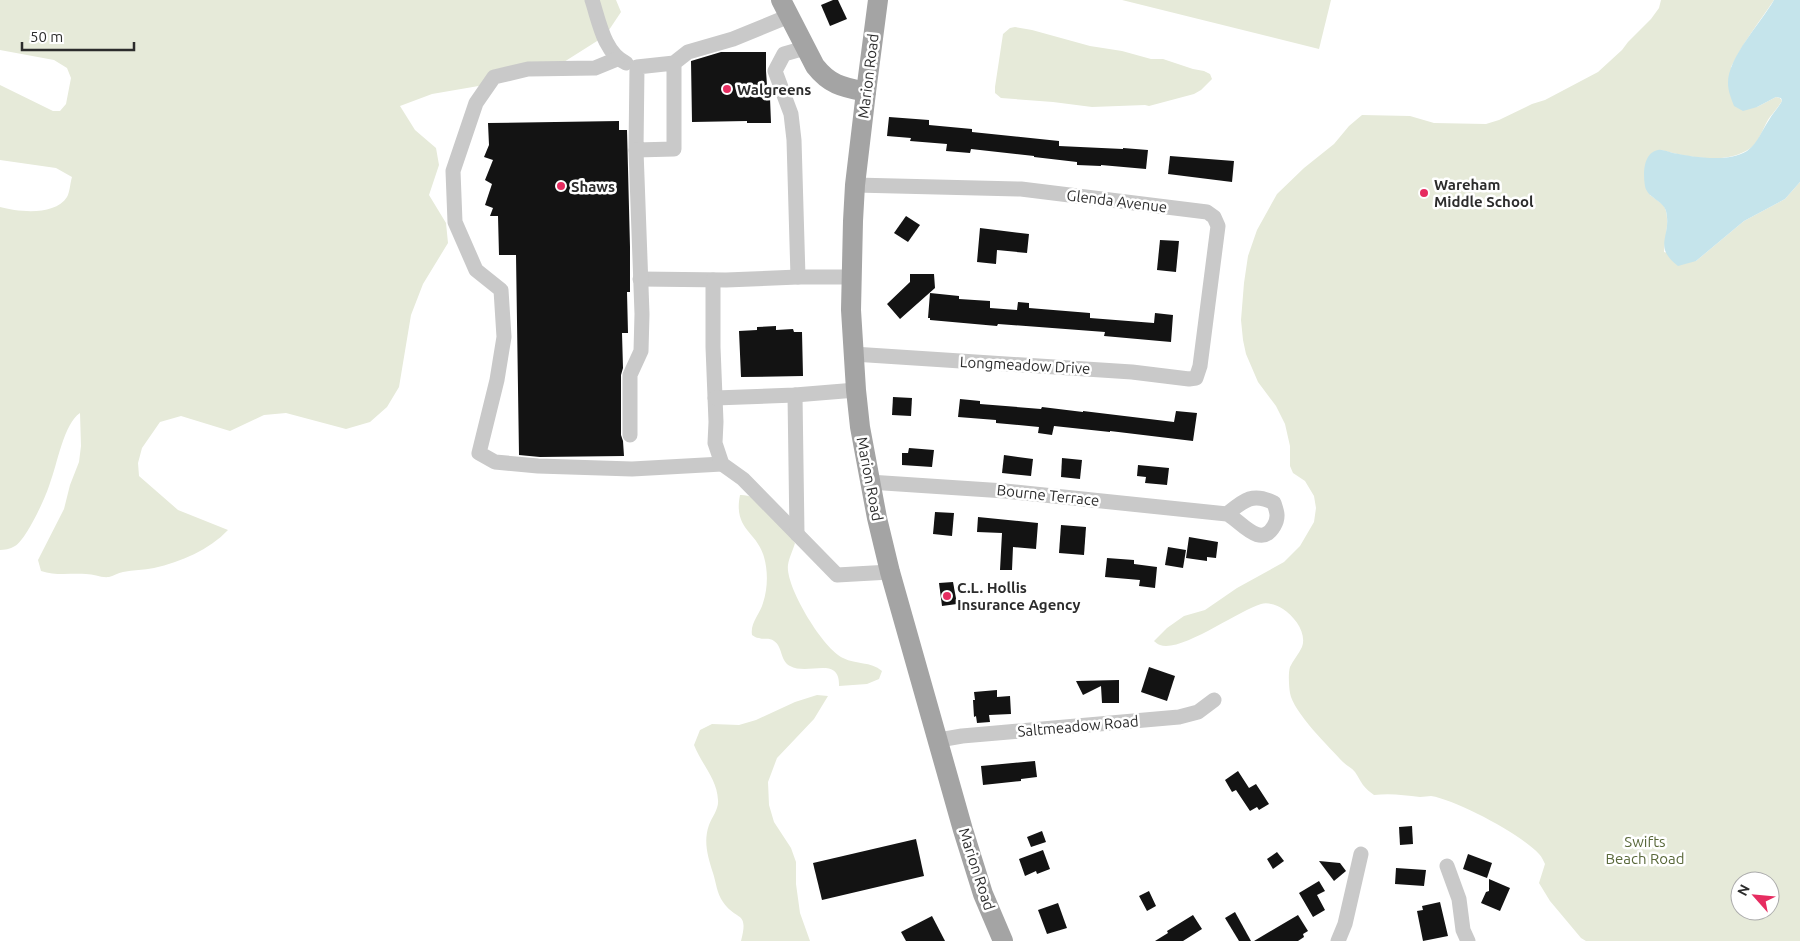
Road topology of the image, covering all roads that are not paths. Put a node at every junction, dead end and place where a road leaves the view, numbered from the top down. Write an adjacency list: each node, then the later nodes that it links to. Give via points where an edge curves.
1 (592, 0): 5 (street, via 604,37)
2 (878, 0): 8 (main road, Marion Road)
3 (785, 8): 4 (main road); 6 (street, via 733,39 688,52)
4 (805, 48): 8 (main road, via 815,66 831,82); 11 (street, via 784,54 776,71 791,114 794,140)
5 (617, 59): 7 (street); 21 (street, via 595,68 528,69 494,77 476,103 453,171 455,222 476,270 501,290 504,337 479,453 495,462 538,466 632,469)
6 (674, 63): 7 (street); 9 (street, via 674,149)
7 (637, 67): 9 (street)
8 (866, 92): 10 (main road, Marion Road)
9 (636, 150): 13 (street)
10 (855, 185): 12 (main road, Marion Road); 16 (street, Glenda Avenue, via 1020,189 1207,212 1214,216 1218,226)
11 (798, 277): 12 (street); 14 (street)
12 (852, 277): 15 (main road, Marion Road)
13 (640, 279): 14 (street); 20 (street, via 641,351 630,375)
14 (713, 280): 19 (street)
15 (854, 354): 16 (street, Longmeadow Drive); 17 (main road, Marion Road)
16 (1196, 378)
17 (856, 390): 18 (street); 22 (main road, Marion Road)
18 (795, 395): 19 (street); 24 (street)
19 (715, 398): 21 (street, via 715,443)
20 (630, 435)
21 (722, 464): 24 (street, via 744,479)
22 (869, 482): 23 (street, Bourne Terrace, via 1005,491); 25 (main road, Marion Road)
23 (1227, 514)
24 (797, 534): 25 (street, via 837,575)
25 (890, 572): 27 (main road, Marion Road)
26 (1214, 700): 27 (street, Saltmeadow Road, via 1198,712 1179,718)
27 (939, 740): 30 (main road, Marion Road, via 983,894)
28 (1361, 854): 31 (street)
29 (1446, 866): 32 (street, via 1459,899 1463,930)
30 (1003, 941)
31 (1338, 941)
32 (1468, 941)

